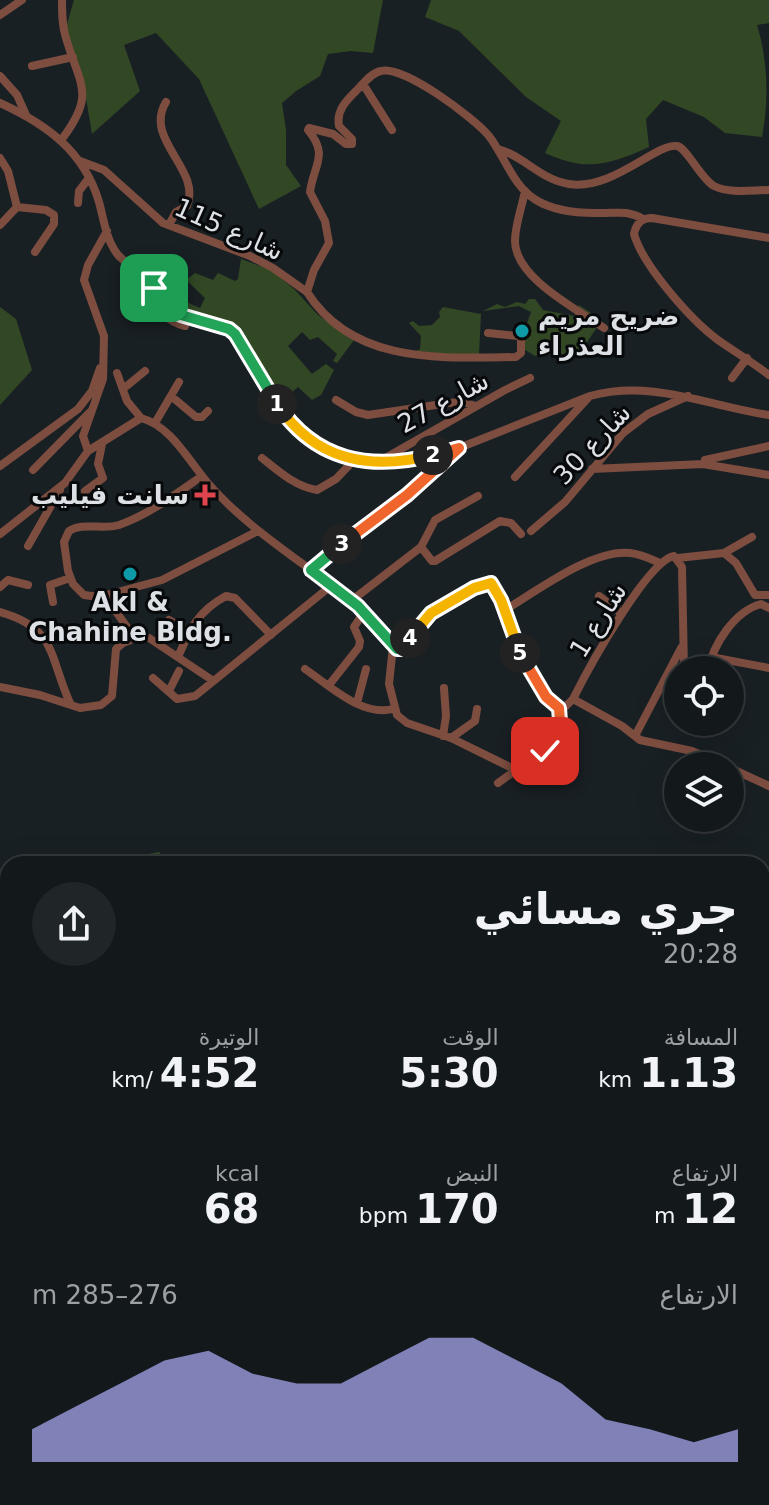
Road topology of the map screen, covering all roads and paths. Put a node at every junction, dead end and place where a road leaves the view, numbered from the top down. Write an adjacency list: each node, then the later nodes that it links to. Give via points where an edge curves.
1 (22, 0): 3 (street)
2 (62, 0): 5 (street, via 64,33)
3 (9, 4): 4 (street)
4 (0, 15)
5 (73, 57): 6 (street); 13 (street, via 82,102)
6 (32, 66)
7 (0, 76): 11 (street)
8 (363, 84): 12 (street); 14 (street, via 382,70 399,73 463,112); 28 (street, شارع 115, via 338,116 352,144 308,130 316,137 320,158 310,192 329,243)
9 (166, 102): 24 (street, via 160,128 190,197)
10 (0, 103): 11 (street)
11 (26, 115): 13 (street)
12 (392, 130)
13 (62, 139): 16 (street)
14 (498, 149): 18 (street, via 555,180 584,185 614,177 675,146 714,186); 19 (street)
15 (0, 158): 21 (street)
16 (80, 161): 17 (street); 24 (street, شارع 115, via 104,170)
17 (89, 178): 20 (street); 25 (street)
18 (769, 190)
19 (525, 191): 22 (street, via 549,206 580,213 633,213); 33 (street, via 515,237 525,270)
20 (78, 203)
21 (17, 207): 23 (street); 27 (street, via 54,215 54,224)
22 (643, 219): 26 (street); 35 (street, via 634,234 650,269 716,338)
23 (0, 225)
24 (169, 225): 28 (street, شارع 115, via 250,256)
25 (107, 231): 30 (street, via 118,255); 36 (street, via 84,280 102,327)
26 (769, 238)
27 (35, 252)
28 (307, 292): 34 (street, via 337,324 392,352 434,358 521,353 518,336)
29 (184, 294): 31 (street)
30 (161, 295): 31 (street); 32 (street, via 162,312)
31 (173, 307): 59 (street, via 181,315 235,334 299,431 322,448)
32 (185, 326)
33 (604, 328)
34 (488, 333)
35 (747, 358): 39 (street); 41 (street)
36 (103, 360): 49 (street); 62 (street, via 87,399)
37 (145, 371): 43 (street)
38 (117, 373): 43 (street)
39 (769, 375)
40 (530, 378): 48 (street, شارع 27)
41 (732, 378)
42 (179, 382): 44 (street)
43 (123, 389): 52 (street)
44 (171, 396): 50 (street, via 196,417); 53 (street)
45 (590, 396): 46 (street, via 625,391); 56 (street); 67 (street)
46 (688, 396): 51 (street); 63 (street, شارع 30, via 637,422)
47 (336, 400): 48 (street, via 368,415 449,403)
48 (476, 406): 60 (street, شارع 27)
49 (93, 408): 57 (street, via 83,436); 64 (street)
50 (208, 411)
51 (769, 415)
52 (141, 418): 53 (street); 54 (street)
53 (155, 423): 66 (street)
54 (103, 443): 57 (street); 69 (street, via 98,464 103,478)
55 (769, 446): 61 (street)
56 (459, 448): 60 (street); 81 (street)
57 (88, 451): 68 (street)
58 (262, 458): 59 (street, via 303,487 317,490)
59 (355, 459): 60 (street)
60 (378, 463)
61 (685, 465): 63 (street); 65 (street, via 718,464)
62 (0, 466)
63 (592, 469): 72 (street, شارع 30)
64 (33, 470)
65 (769, 475)
66 (202, 476): 71 (street); 82 (street, via 133,519 69,531 64,542)
67 (515, 477)
68 (65, 483): 73 (street); 76 (street)
69 (85, 491)
70 (478, 496): 77 (street, via 435,520)
71 (258, 531): 81 (street); 87 (street, via 162,580)
72 (531, 531)
73 (0, 534)
74 (521, 534): 77 (street, via 511,523 500,521 435,561)
75 (752, 537): 78 (street)
76 (28, 546)
77 (421, 547): 89 (street)
78 (724, 553): 79 (street); 86 (street, via 755,595)
79 (678, 558): 80 (street); 101 (street)
80 (660, 563): 92 (street, via 631,553 603,557); 95 (street, شارع 1)
81 (311, 570): 84 (street)
82 (70, 578): 87 (street, via 84,595); 90 (street, via 50,585)
83 (28, 585): 85 (street, via 8,580)
84 (332, 585): 89 (street); 98 (street)
85 (0, 587)
86 (769, 595)
87 (105, 596): 99 (street)
88 (599, 596): 95 (street)
89 (351, 601): 94 (street)
90 (53, 602)
91 (769, 608): 103 (street, via 750,608)
92 (505, 610): 100 (street, via 491,583 483,583 431,613 402,649); 119 (street, via 524,663 550,704)
93 (0, 612): 117 (street, via 30,623 44,636)
94 (364, 612): 100 (street); 112 (street, via 354,627 359,647)
95 (622, 614): 116 (street, شارع 1)
96 (169, 620): 97 (street)
97 (188, 631): 98 (street, via 209,606 231,596); 104 (street)
98 (271, 635): 111 (street)
99 (134, 637): 104 (street, via 149,638); 117 (street, via 116,649 108,701 91,708)
100 (393, 646): 120 (street, via 388,674)
101 (683, 646): 102 (street); 122 (street)
102 (683, 656)
103 (712, 656)
104 (178, 657): 111 (street)
105 (744, 663): 106 (street)
106 (769, 668)
107 (305, 669): 112 (street)
108 (366, 669): 118 (street)
109 (179, 671): 115 (street)
110 (153, 678): 115 (street)
111 (212, 680): 115 (street, via 190,698 177,699)
112 (329, 685): 118 (street)
113 (0, 687): 117 (street)
114 (444, 688): 123 (street)
115 (169, 691)
116 (573, 699): 119 (street, شارع 1); 122 (street)
117 (70, 703)
118 (357, 703): 120 (street, via 377,711)
119 (559, 708): 125 (street, via 561,734 547,746 540,763)
120 (393, 709): 123 (street, via 407,723)
121 (477, 709): 123 (street, via 475,721)
122 (635, 736): 124 (street)
123 (447, 737): 125 (street)
124 (694, 752)
125 (516, 770): 127 (street)
126 (744, 774): 128 (street)
127 (498, 783)
128 (769, 786)

